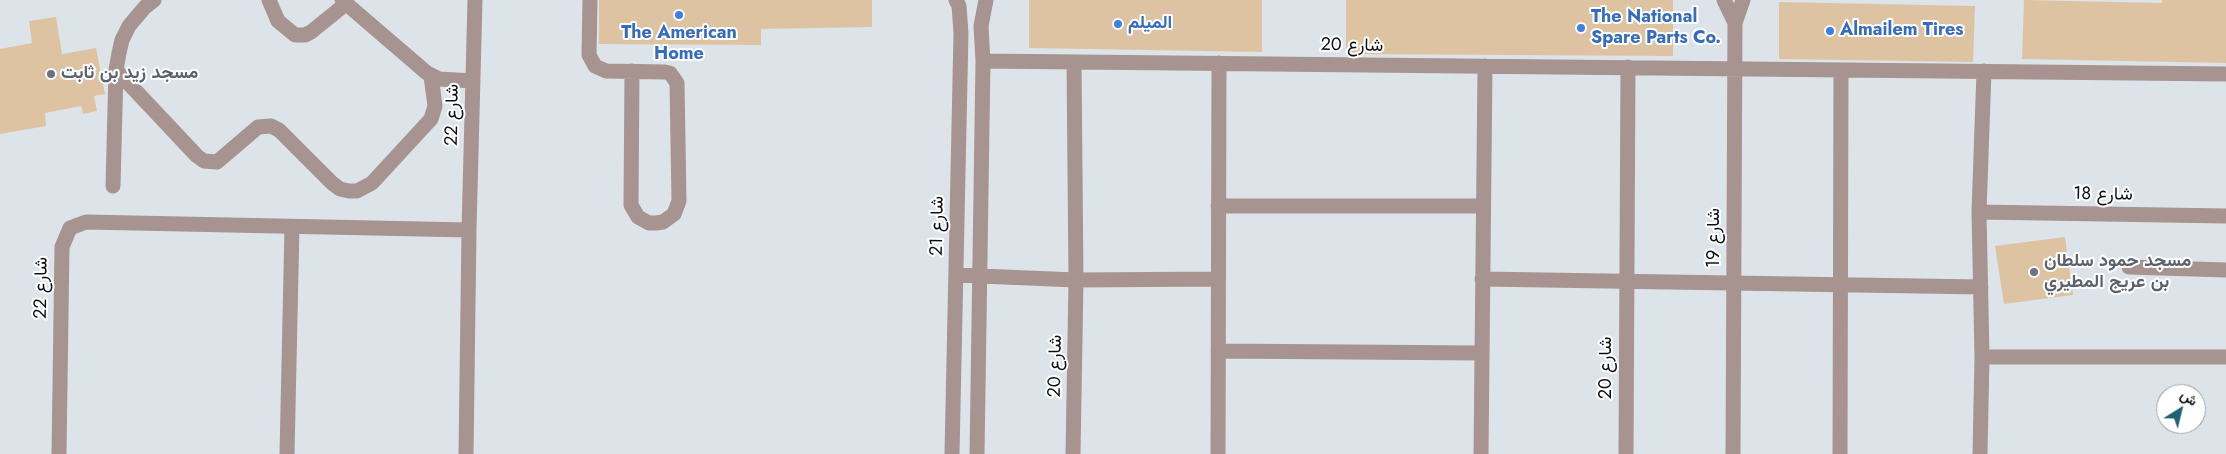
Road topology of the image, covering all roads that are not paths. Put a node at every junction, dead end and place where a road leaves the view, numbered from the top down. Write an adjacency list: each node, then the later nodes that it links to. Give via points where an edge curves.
1 (154, 0): 17 (street, via 129,26 122,40)
2 (269, 0): 9 (street, via 278,21 295,35 305,36)
3 (475, 0): 23 (street, شارع 22)
4 (590, 0): 19 (street, via 591,61 600,70)
5 (956, 0): 33 (street, شارع 21, via 961,33)
6 (986, 0): 11 (street, via 981,26)
7 (1724, 0): 10 (street, شارع 19)
8 (1743, 0): 10 (street, شارع 19)
9 (344, 2): 22 (street)
10 (1735, 23): 16 (street, شارع 19)
11 (983, 61): 12 (street, شارع 20); 34 (street)
12 (1074, 62): 13 (street, شارع 20); 36 (street, شارع 20)
13 (1219, 63): 14 (street, شارع 20); 25 (street)
14 (1485, 66): 15 (street, شارع 20); 26 (street)
15 (1628, 68): 16 (street, شارع 20); 38 (street, شارع 20)
16 (1735, 69): 18 (street); 39 (street, شارع 19)
17 (116, 70): 22 (street, via 204,161 216,162 258,127 271,126 279,130 332,183 349,191 372,184 431,119 435,106); 24 (street)
18 (1841, 70): 20 (street); 40 (street)
19 (632, 71): 19 (street, via 670,73 677,82 679,201 674,214 656,223 638,217 631,205)
20 (1984, 71): 21 (street); 27 (street)
21 (2226, 74)
22 (432, 76): 23 (street)
23 (473, 81): 30 (street, شارع 22)
24 (113, 186)
25 (1218, 206): 26 (street); 37 (street)
26 (1483, 206): 35 (street)
27 (1979, 212): 28 (street, شارع 18); 41 (street)
28 (2226, 216)
29 (292, 228): 30 (street, شارع 22); 46 (street, شارع 22, via 86,222 70,228 62,247); 47 (street)
30 (469, 230): 48 (street, شارع 22)
31 (2129, 267): 32 (street)
32 (2226, 270)
33 (956, 275): 34 (street); 49 (street, شارع 21)
34 (979, 277): 36 (street); 50 (street)
35 (1482, 279): 38 (street); 43 (street)
36 (1076, 280): 37 (street); 51 (street, شارع 20)
37 (1218, 280): 42 (street)
38 (1626, 282): 39 (street); 54 (street, شارع 20)
39 (1733, 283): 40 (street); 55 (street, شارع 19)
40 (1840, 285): 41 (street); 56 (street)
41 (1981, 287): 44 (street)
42 (1218, 351): 43 (street); 52 (street)
43 (1481, 353): 53 (street)
44 (1982, 357): 45 (street); 57 (street)
45 (2226, 357)
46 (59, 454)
47 (287, 454)
48 (466, 454)
49 (952, 454)
50 (977, 454)
51 (1073, 454)
52 (1218, 454)
53 (1481, 454)
54 (1626, 454)
55 (1733, 454)
56 (1840, 454)
57 (1980, 454)

